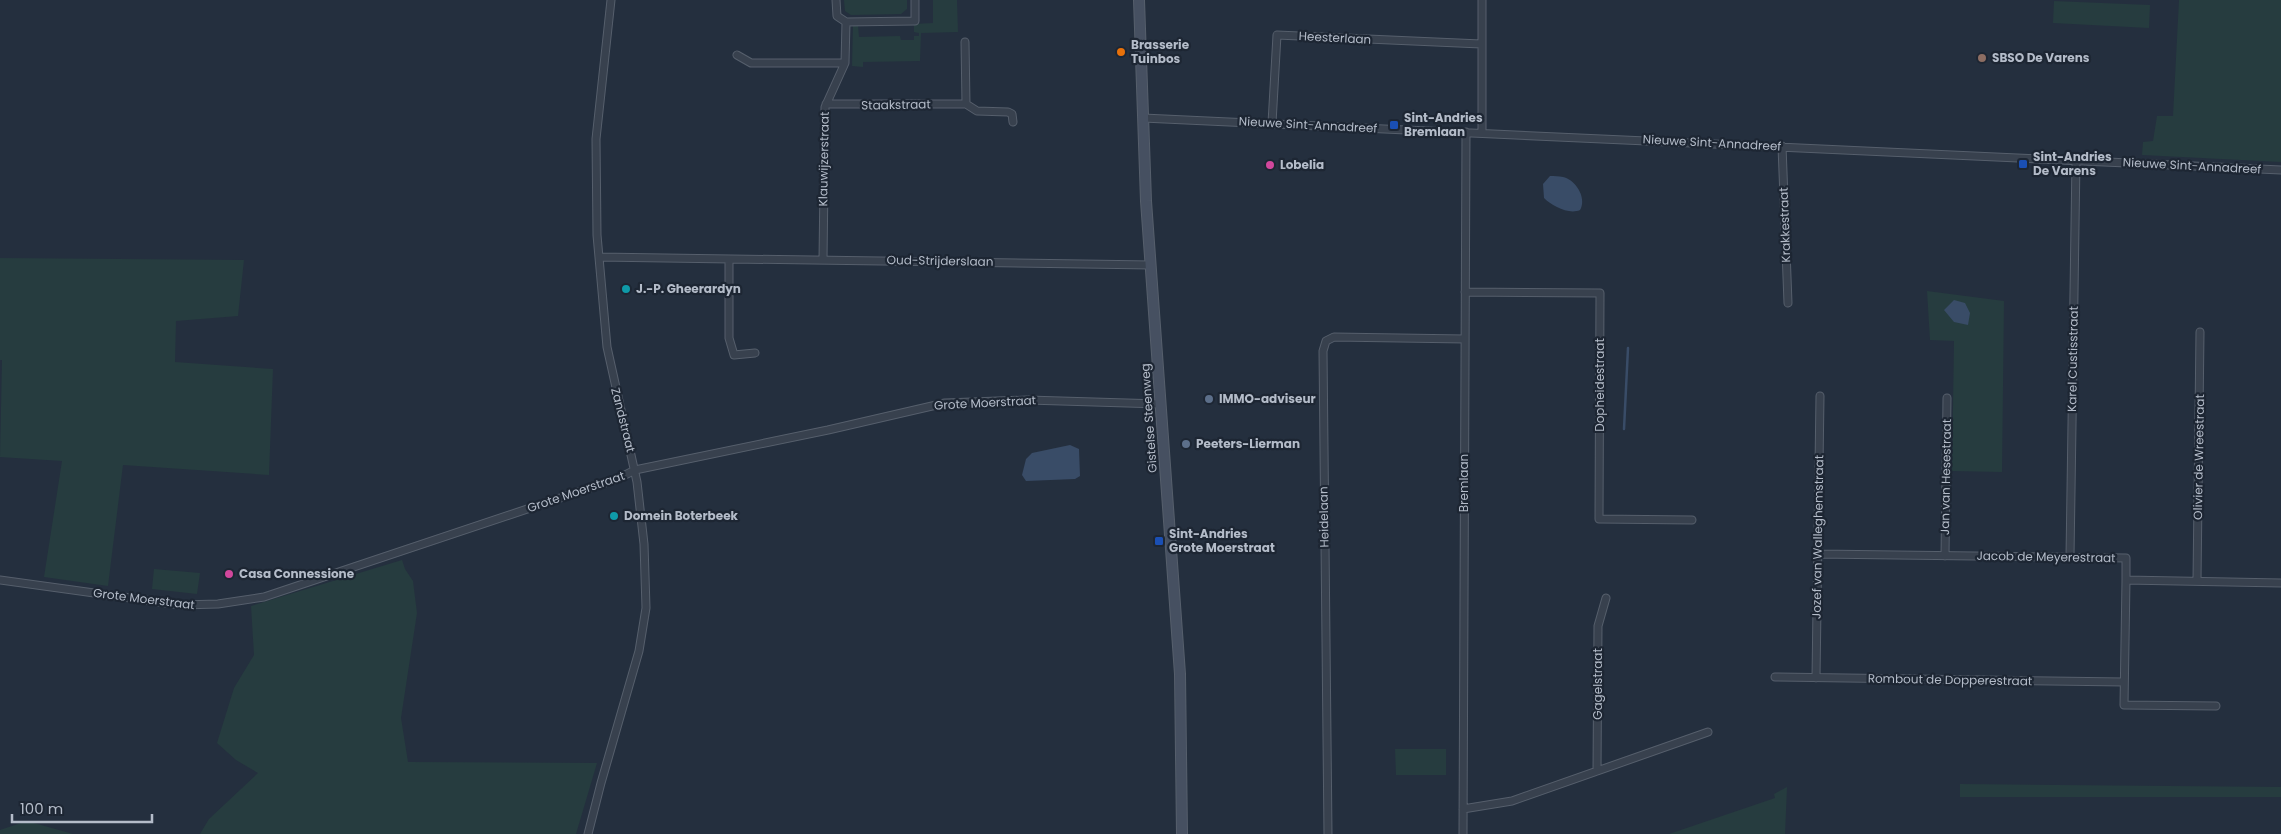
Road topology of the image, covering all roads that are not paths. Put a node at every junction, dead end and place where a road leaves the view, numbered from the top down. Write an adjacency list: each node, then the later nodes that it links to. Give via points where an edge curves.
1 (611, 0): 21 (street, Zandstraat, via 596,139)
2 (836, 0): 6 (street, Klauwijzerstraat, via 838,16)
3 (914, 0): 6 (street, via 915,21)
4 (1139, 0): 13 (main road, Gistelse Steenweg)
5 (1482, 0): 8 (street)
6 (846, 22): 10 (street, Klauwijzerstraat)
7 (965, 42): 12 (street)
8 (1481, 44): 15 (street, Heesterlaan, via 1277,35); 17 (street)
9 (737, 55): 10 (street, via 751,63)
10 (845, 63): 11 (street, Klauwijzerstraat)
11 (826, 104): 12 (street, Staakstraat); 23 (street, Klauwijzerstraat)
12 (966, 104): 14 (street, Staakstraat, via 977,111 1008,112 1012,114)
13 (1144, 118): 15 (street, Nieuwe Sint-Annadreef); 24 (main road, Gistelse Steenweg)
14 (1013, 122)
15 (1272, 123): 16 (street, Nieuwe Sint-Annadreef)
16 (1466, 132): 17 (street, Nieuwe Sint-Annadreef); 25 (street, Bremlaan)
17 (1482, 133): 18 (street, Nieuwe Sint-Annadreef)
18 (1782, 146): 19 (street, Nieuwe Sint-Annadreef); 26 (street, Krakkestraat)
19 (2076, 160): 20 (street, Nieuwe Sint-Annadreef); 37 (street, Karel Custisstraat)
20 (2281, 170)
21 (599, 257): 22 (street, Oud-Strijderslaan); 33 (street, Zandstraat, via 607,347)
22 (730, 259): 23 (street, Oud-Strijderslaan); 29 (street, via 728,338 734,355)
23 (823, 260): 24 (street, Oud-Strijderslaan)
24 (1151, 265): 32 (main road, Gistelse Steenweg)
25 (1465, 292): 28 (street, Bremlaan); 34 (street, Dopheidestraat, via 1600,293 1599,519)
26 (1788, 303)
27 (2200, 332): 40 (street, Olivier de Wreestraat)
28 (1465, 339): 49 (street, Bremlaan); 52 (street, Heidelaan, via 1334,337 1326,341 1323,351)
29 (755, 353)
30 (1820, 396): 35 (street, Jozef van Walleghemstraat)
31 (1947, 398): 36 (street, Jan van Hesestraat)
32 (1160, 404): 33 (street, Grote Moerstraat, via 1028,400 945,403); 51 (main road, Gistelse Steenweg, via 1180,674)
33 (635, 470): 38 (street, Grote Moerstraat, via 575,493 247,601 181,605); 50 (street, Zandstraat, via 646,568 645,622)
34 (1692, 520)
35 (1818, 554): 36 (street, Jacob de Meyerestraat); 44 (street, Jozef van Walleghemstraat)
36 (1945, 556): 37 (street, Jacob de Meyerestraat)
37 (2070, 557): 39 (street, Jacob de Meyerestraat, via 2126,558)
38 (0, 580)
39 (2126, 580): 40 (street, Jacob de Meyerestraat); 45 (street)
40 (2197, 581): 41 (street, Jacob de Meyerestraat)
41 (2281, 583)
42 (1606, 598): 48 (street, Gagelstraat, via 1598,626)
43 (1775, 678): 44 (street, Rombout de Dopperestraat)
44 (1816, 678): 45 (street, Rombout de Dopperestraat)
45 (2124, 682): 46 (street, via 2124,705)
46 (2216, 706)
47 (1708, 732): 48 (street)
48 (1597, 772): 49 (street, via 1512,801)
49 (1463, 809): 53 (street, Bremlaan)
50 (588, 834)
51 (1182, 834)
52 (1328, 834)
53 (1463, 834)

